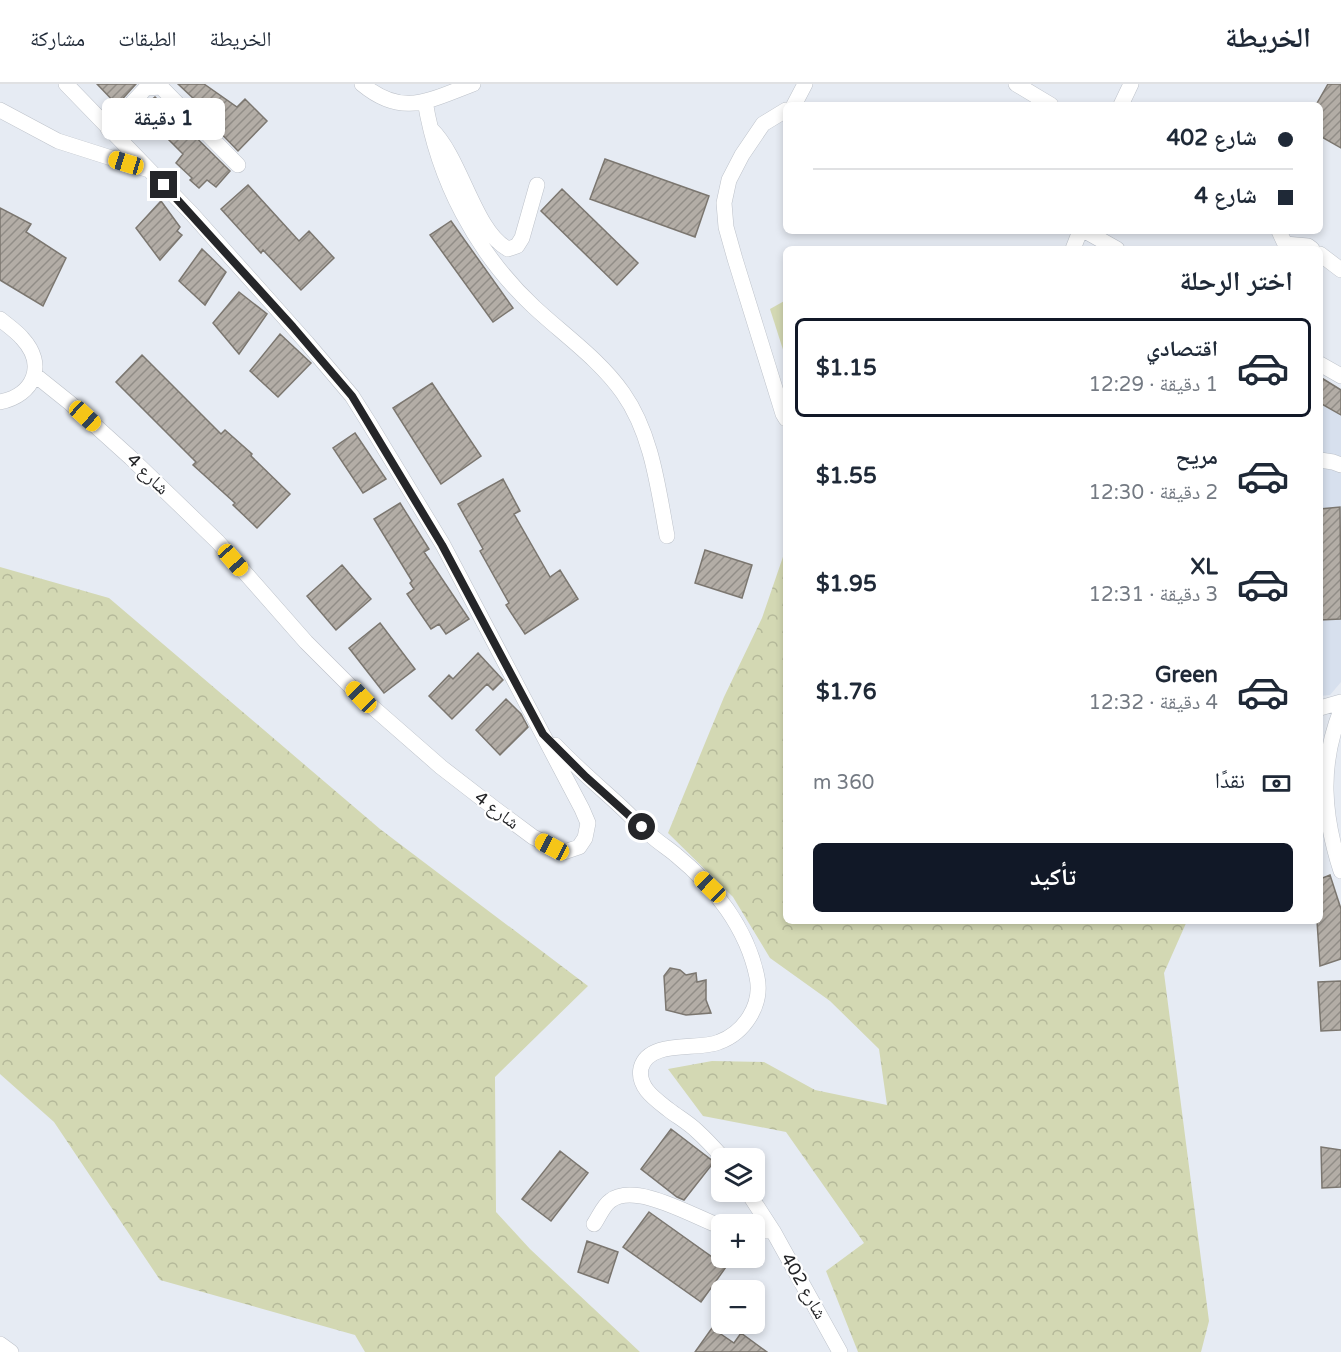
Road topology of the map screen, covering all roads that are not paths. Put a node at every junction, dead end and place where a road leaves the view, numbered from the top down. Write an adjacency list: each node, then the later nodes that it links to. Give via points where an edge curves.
1 (66, 84): 14 (street, شارع 4)
2 (362, 84): 7 (street, via 386,100 406,104)
3 (473, 84): 7 (street)
4 (805, 84): 8 (street)
5 (1017, 84): 9 (street)
6 (1131, 84): 10 (street)
7 (425, 101): 13 (street)
8 (796, 102)
9 (1046, 102)
10 (1122, 102)
11 (0, 110): 16 (street, via 58,141)
12 (783, 112): 29 (street, via 763,124 742,155 729,180 724,203 726,227)
13 (429, 127): 17 (street, via 448,148 487,228 508,249 517,246 522,238); 32 (street, via 443,173 483,249 519,291 624,393 646,439)
14 (108, 129): 15 (street, via 146,88 161,87); 16 (street, شارع 4)
15 (238, 165)
16 (149, 170): 36 (street, شارع 4, via 352,396 442,545)
17 (537, 185)
18 (1091, 234): 20 (street)
19 (1280, 234): 21 (street, via 1285,244)
20 (1112, 246)
21 (1308, 246)
22 (1323, 256): 23 (street)
23 (1341, 270)
24 (0, 319): 26 (street, via 31,350)
25 (1323, 366): 27 (street)
26 (35, 375): 28 (street, via 19,395); 36 (street, شارع 4, via 70,402 218,542 306,642 361,697 502,814 533,837 567,851 582,843 588,824)
27 (1341, 376)
28 (0, 402)
29 (783, 414)
30 (1323, 460): 31 (street)
31 (1341, 465)
32 (667, 536)
33 (1341, 702): 34 (street)
34 (1323, 707)
35 (1341, 710): 37 (street, via 1328,750 1325,777 1326,806)
36 (543, 734): 38 (street, via 710,887 738,924 746,943 758,979 753,1012 746,1024 717,1043 649,1055 639,1077 644,1088)
37 (1341, 871)
38 (714, 1148)
39 (754, 1202): 43 (street, شارع 402)
40 (711, 1222): 41 (street, via 648,1196 630,1193 610,1201)
41 (594, 1224)
42 (765, 1231): 43 (street)
43 (773, 1231): 46 (street, شارع 402)
44 (0, 1344): 45 (street)
45 (11, 1352)
46 (840, 1352)

